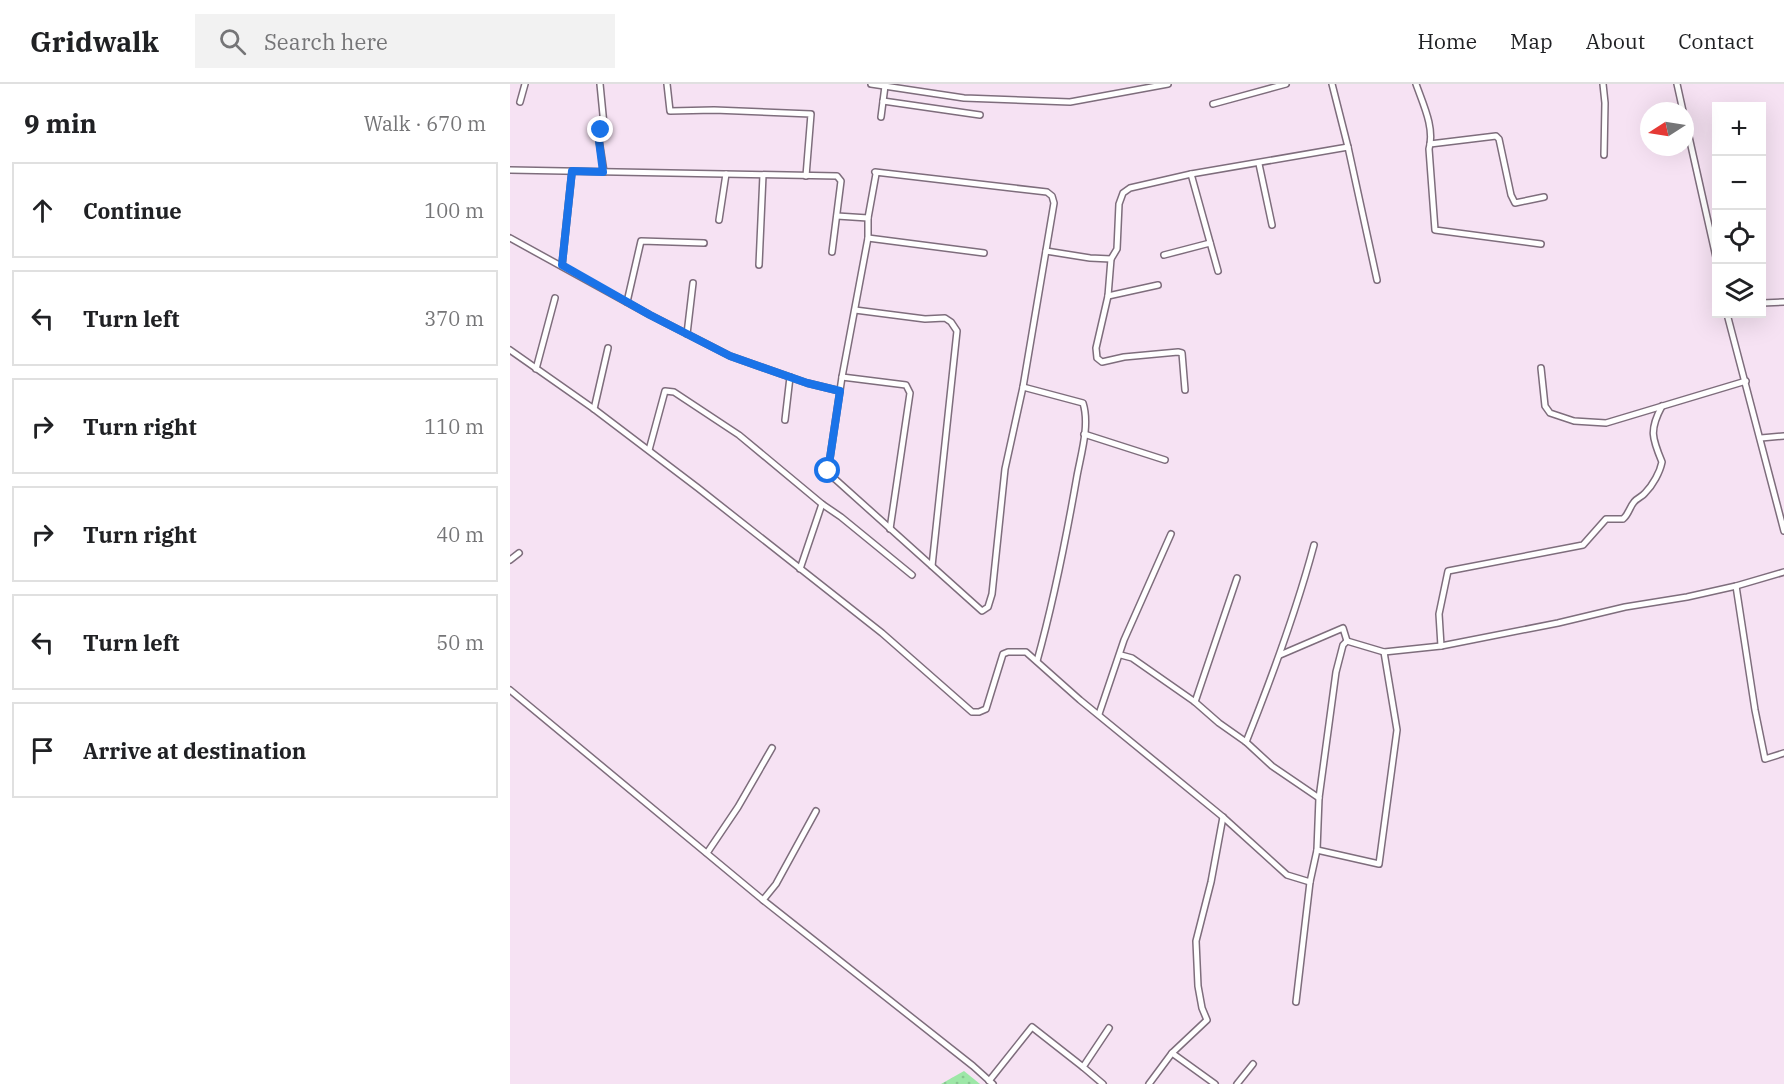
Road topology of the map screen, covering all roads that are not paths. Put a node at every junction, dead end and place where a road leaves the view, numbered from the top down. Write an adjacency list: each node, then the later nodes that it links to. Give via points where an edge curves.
1 (525, 84): 14 (street)
2 (600, 84): 26 (street)
3 (667, 84): 30 (street, via 670,111 811,114)
4 (872, 84): 11 (street)
5 (1168, 84): 12 (street)
6 (1286, 84): 16 (street)
7 (1332, 84): 20 (street)
8 (1416, 84): 19 (street, via 1427,114)
9 (1604, 84): 21 (street)
10 (1677, 84): 15 (street)
11 (885, 86): 12 (street, via 963,98 1070,102); 13 (street)
12 (1145, 86)
13 (883, 101): 17 (street); 18 (street)
14 (520, 102)
15 (1681, 102)
16 (1213, 104)
17 (980, 115)
18 (881, 117)
19 (1430, 144): 31 (street, via 1496,136 1515,203); 41 (street, via 1435,230)
20 (1348, 147): 23 (street); 50 (street)
21 (1604, 155)
22 (1693, 156): 38 (street)
23 (1259, 164): 28 (street); 35 (street)
24 (510, 170): 25 (street)
25 (572, 171): 26 (street); 47 (street)
26 (603, 172): 27 (street)
27 (726, 174): 29 (street); 34 (street)
28 (1191, 174): 40 (street); 46 (street, via 1123,193 1117,249)
29 (763, 175): 30 (street); 48 (street)
30 (806, 176): 32 (street, via 840,178)
31 (1544, 197)
32 (837, 216): 33 (street); 43 (street)
33 (868, 218): 37 (street); 42 (street, via 875,172 1047,192 1054,203)
34 (719, 220)
35 (1272, 225)
36 (510, 238): 47 (street)
37 (868, 238): 44 (street); 58 (street)
38 (1712, 239)
39 (704, 243): 55 (street, via 641,241)
40 (1210, 243): 45 (street); 49 (street)
41 (1541, 244)
42 (1046, 251): 46 (street); 68 (street)
43 (832, 252)
44 (984, 253)
45 (1164, 255)
46 (1111, 259): 53 (street)
47 (562, 265): 55 (street)
48 (759, 265)
49 (1218, 271)
50 (1377, 280)
51 (693, 283): 60 (street)
52 (1158, 285): 53 (street)
53 (1108, 296): 69 (street, via 1097,358 1111,362 1124,357 1178,352 1182,354)
54 (555, 298): 64 (street)
55 (627, 302): 60 (street)
56 (1784, 302): 57 (street)
57 (1766, 303)
58 (855, 310): 66 (street); 86 (street, via 945,318 957,331)
59 (1728, 318): 67 (street)
60 (687, 334): 65 (street, via 730,356)
61 (608, 348): 72 (street)
62 (510, 350): 64 (street)
63 (1541, 368): 71 (street, via 1545,406 1550,413 1574,421 1606,423)
64 (536, 369): 72 (street)
65 (790, 377): 70 (street); 73 (street)
66 (842, 377): 70 (street); 80 (street, via 906,385 909,393)
67 (1746, 381): 71 (street); 76 (street)
68 (1023, 387): 74 (street, via 1083,404); 86 (street, via 1005,469 988,607 982,611)
69 (1185, 390)
70 (840, 391): 80 (street, via 830,477)
71 (1662, 406): 93 (street, via 1652,433 1661,466 1628,515 1623,519 1606,519 1583,545 1448,571 1439,614)
72 (594, 409): 77 (street)
73 (784, 420)
74 (1084, 434): 78 (street); 97 (street, via 1061,568)
75 (1784, 436): 76 (street)
76 (1761, 438): 81 (street)
77 (648, 450): 79 (street, via 665,391 674,392 739,435); 87 (street)
78 (1165, 460)
79 (822, 504): 87 (street); 89 (street)
80 (890, 529): 86 (street)
81 (1784, 531)
82 (1171, 534): 95 (street)
83 (1314, 544): 96 (street)
84 (519, 553): 85 (street)
85 (510, 560)
86 (932, 566)
87 (800, 569): 97 (street, via 882,633 972,712 986,709 1003,654 1026,652)
88 (1784, 572): 91 (street)
89 (912, 575)
90 (1236, 578): 99 (street)
91 (1736, 586): 93 (street); 103 (street, via 1765,759)
92 (1347, 641): 94 (street); 96 (street, via 1343,628); 104 (street, via 1336,672)
93 (1441, 646): 94 (street)
94 (1384, 652): 107 (street, via 1397,730 1379,864)
95 (1121, 655): 99 (street, via 1132,658); 100 (street)
96 (1280, 656): 101 (street)
97 (1037, 661): 100 (street)
98 (510, 690): 108 (street)
99 (1195, 702): 101 (street)
100 (1099, 714): 106 (street)
101 (1246, 742): 104 (street)
102 (772, 748): 108 (street)
103 (1784, 753)
104 (1318, 798): 107 (street)
105 (816, 811): 110 (street)
106 (1223, 817): 109 (street, via 1287,875); 113 (street, via 1196,941 1198,986 1207,1020)
107 (1317, 850): 109 (street)
108 (707, 852): 110 (street)
109 (1310, 882): 111 (street)
110 (763, 900): 116 (street)
111 (1296, 1002)
112 (1109, 1028): 115 (street)
113 (1172, 1053): 118 (street); 119 (street)
114 (1253, 1064): 120 (street)
115 (1083, 1067): 116 (street, via 1032,1027); 117 (street)
116 (991, 1082)
117 (1103, 1084)
118 (1149, 1084)
119 (1215, 1084)
120 (1236, 1084)

